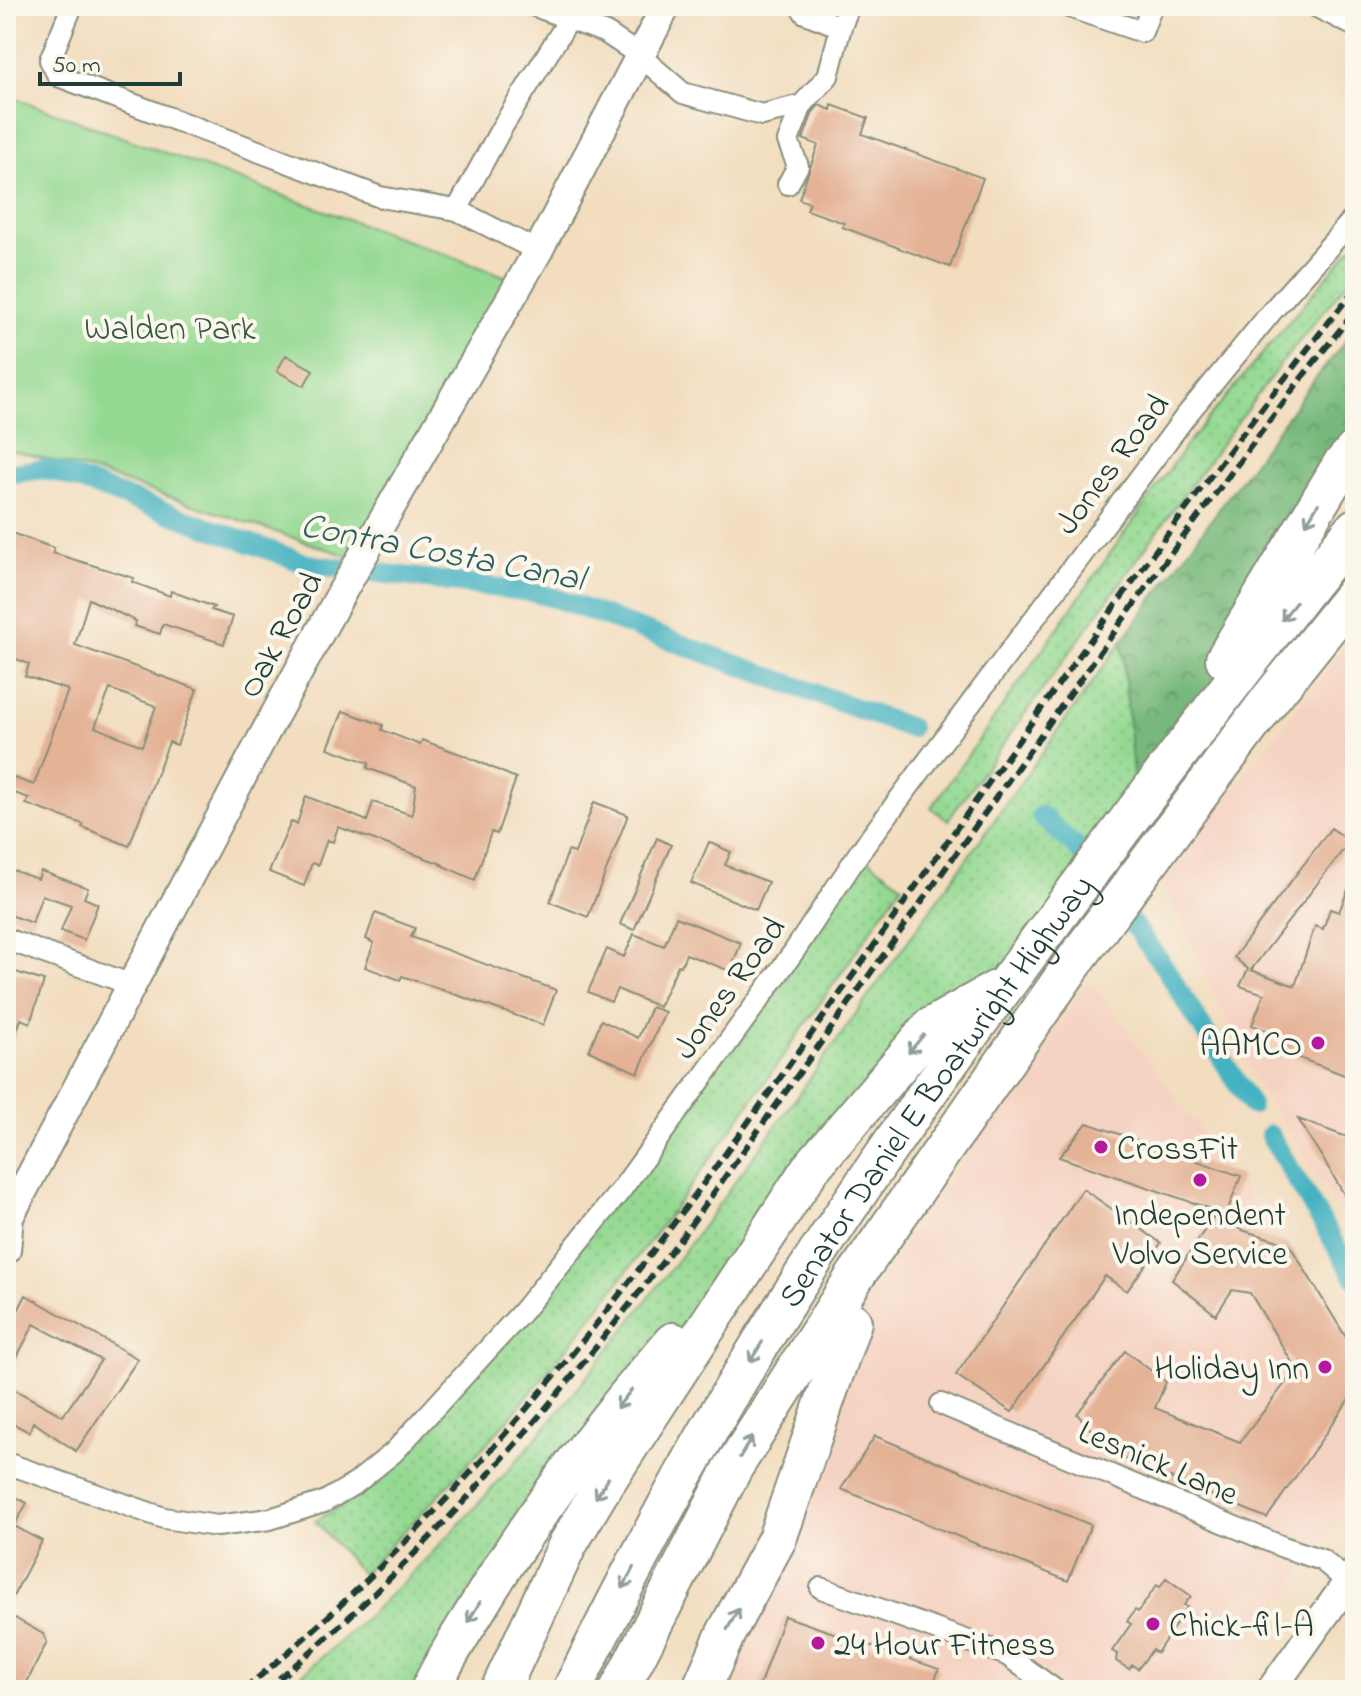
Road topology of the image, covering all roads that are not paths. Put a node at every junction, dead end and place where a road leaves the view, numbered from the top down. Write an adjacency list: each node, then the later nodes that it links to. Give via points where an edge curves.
1 (72, 6): 15 (street, via 50,60 58,76 380,197)
2 (535, 6): 9 (street)
3 (666, 6): 12 (main road, Oak Road)
4 (800, 6): 11 (street)
5 (849, 6): 11 (street)
6 (1066, 6): 7 (street, via 1142,32)
7 (1152, 6)
8 (1315, 6): 10 (street)
9 (570, 18): 12 (street); 15 (street)
10 (1355, 26)
11 (841, 27): 13 (street, via 828,76)
12 (639, 55): 13 (street, via 683,93 762,115); 17 (main road, Oak Road)
13 (802, 105): 14 (street, via 788,141 798,166)
14 (788, 184)
15 (457, 210): 17 (street)
16 (1355, 217): 33 (street, Jones Road, via 1185,417 859,853 624,1185 522,1312 394,1452 324,1502 270,1519 217,1526 164,1518)
17 (538, 251): 26 (main road, Oak Road, via 360,560)
18 (1355, 450): 22 (highway, one-way to 22)
19 (1355, 528): 22 (highway, Senator Daniel E Boatwright Highway, one-way to 22)
20 (1355, 593): 23 (highway, via 1271,698)
21 (1355, 633): 23 (highway, Senator Daniel E Boatwright Highway)
22 (1129, 818): 27 (highway, Senator Daniel E Boatwright Highway)
23 (1152, 876): 25 (highway, Senator Daniel E Boatwright Highway)
24 (6, 939): 26 (street)
25 (1084, 968): 31 (highway, Senator Daniel E Boatwright Highway); 39 (highway, one-way to 25, via 695,1538 779,1393 947,1141)
26 (132, 985): 28 (main road, Oak Road)
27 (1004, 986): 29 (highway, one-way to 29, via 931,1027 810,1169); 38 (highway, Senator Daniel E Boatwright Highway, one-way to 38, via 827,1240 739,1378 658,1520)
28 (8, 1218): 30 (main road, Oak Road)
29 (766, 1234): 36 (highway, one-way to 36, via 626,1396 556,1487); 37 (highway, one-way to 37, via 568,1544)
30 (6, 1250)
31 (852, 1322): 40 (highway, Senator Daniel E Boatwright Highway, via 742,1502); 41 (highway, one-way to 31, via 777,1539)
32 (941, 1404): 34 (street, Lesnick Lane, via 1322,1560)
33 (6, 1463)
34 (1351, 1577): 43 (main road)
35 (821, 1588): 42 (street, via 1007,1655)
36 (430, 1690)
37 (500, 1690)
38 (572, 1690)
39 (619, 1690)
40 (646, 1690)
41 (701, 1690)
42 (1055, 1690)
43 (1271, 1690)

